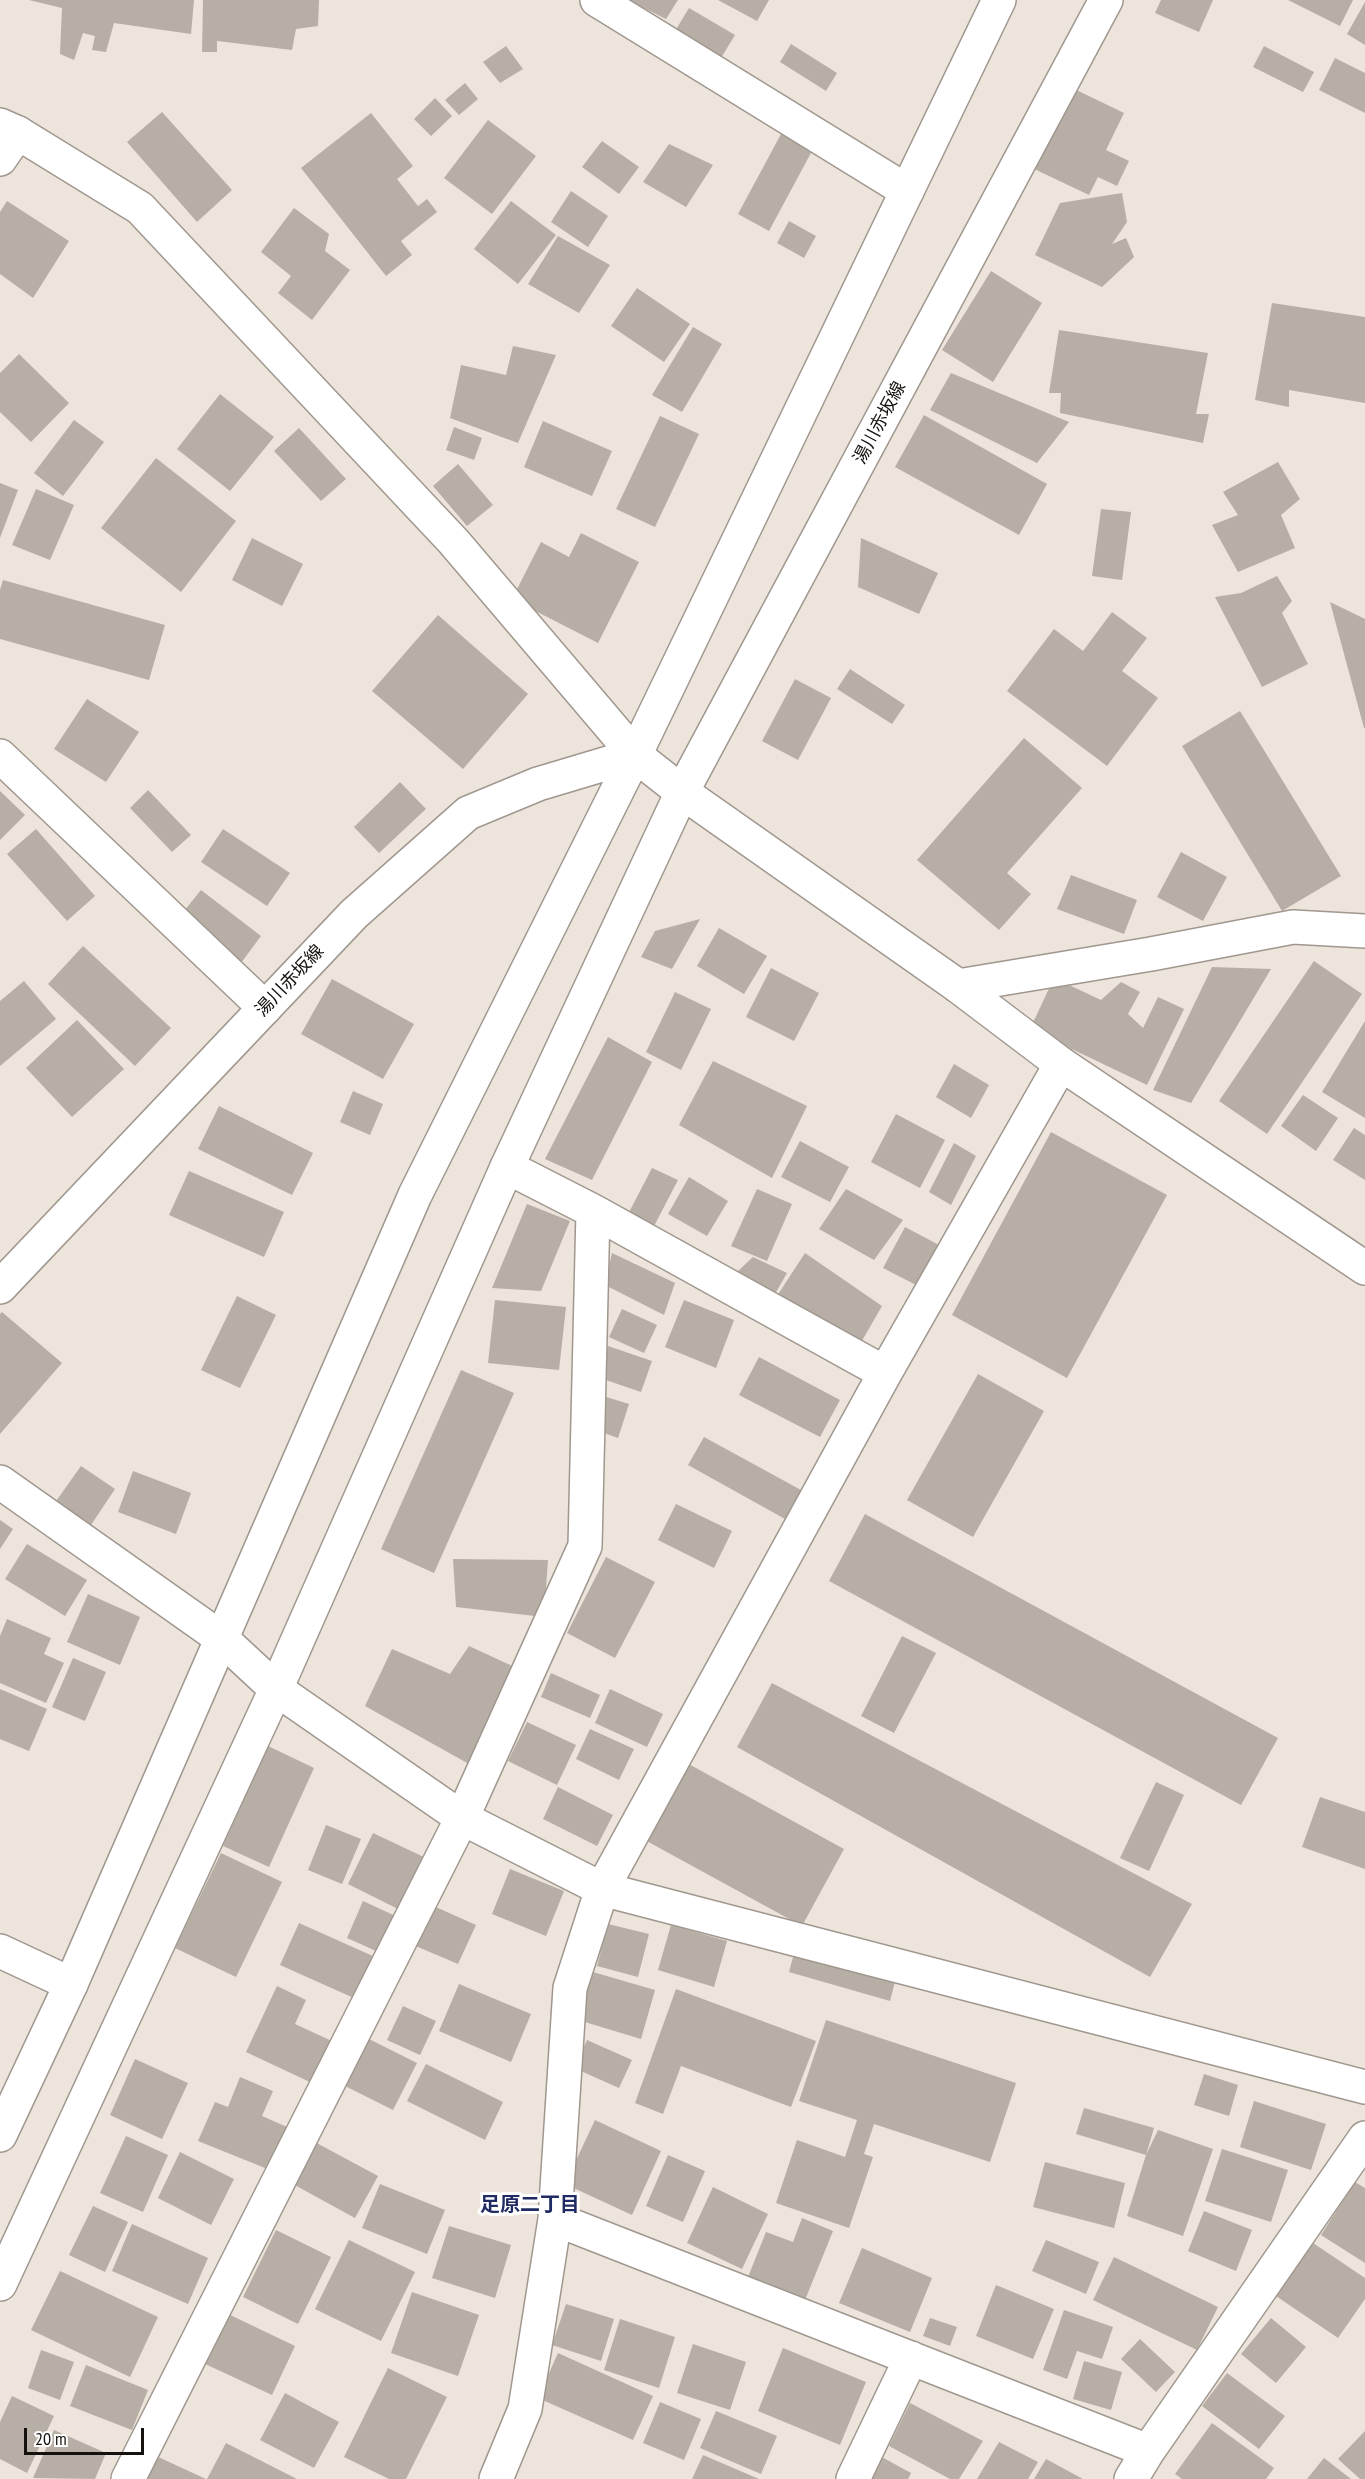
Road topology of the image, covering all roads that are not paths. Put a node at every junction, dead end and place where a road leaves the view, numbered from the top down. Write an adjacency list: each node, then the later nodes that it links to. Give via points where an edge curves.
1 (597, 0): 5 (street)
2 (999, 0): 5 (street)
3 (1106, 0): 8 (street, 湯川赤坂線)
4 (6, 139): 6 (street, via 140,208 454,542)
5 (907, 191): 6 (street)
6 (635, 755): 8 (street); 11 (street, 湯川赤坂線, via 538,784 468,813 354,914); 19 (street, via 415,1195)
7 (0, 756): 11 (street)
8 (682, 792): 10 (street); 13 (street, 湯川赤坂線)
9 (1365, 931): 10 (street, via 1293,927)
10 (958, 986): 12 (street)
11 (265, 1008): 16 (street, 湯川赤坂線)
12 (1061, 1064): 15 (street); 17 (street)
13 (507, 1167): 14 (street); 20 (street, 湯川赤坂線)
14 (593, 1211): 17 (street); 21 (street, via 585,1546)
15 (1365, 1268)
16 (0, 1287)
17 (885, 1373): 22 (street)
18 (0, 1482): 19 (street)
19 (220, 1638): 20 (street); 24 (street)
20 (276, 1689): 21 (street); 29 (street, 湯川赤坂線)
21 (462, 1818): 22 (street); 32 (street)
22 (602, 1889): 25 (street); 28 (street, via 570,1988)
23 (0, 1951): 24 (street)
24 (71, 1984): 26 (street)
25 (1365, 2087)
26 (0, 2135)
27 (1365, 2138): 31 (street)
28 (555, 2219): 30 (street); 33 (street, via 525,2409)
29 (0, 2284)
30 (911, 2358): 31 (street); 34 (street)
31 (1148, 2451): 35 (street)
32 (128, 2479)
33 (496, 2479)
34 (853, 2479)
35 (1131, 2479)

